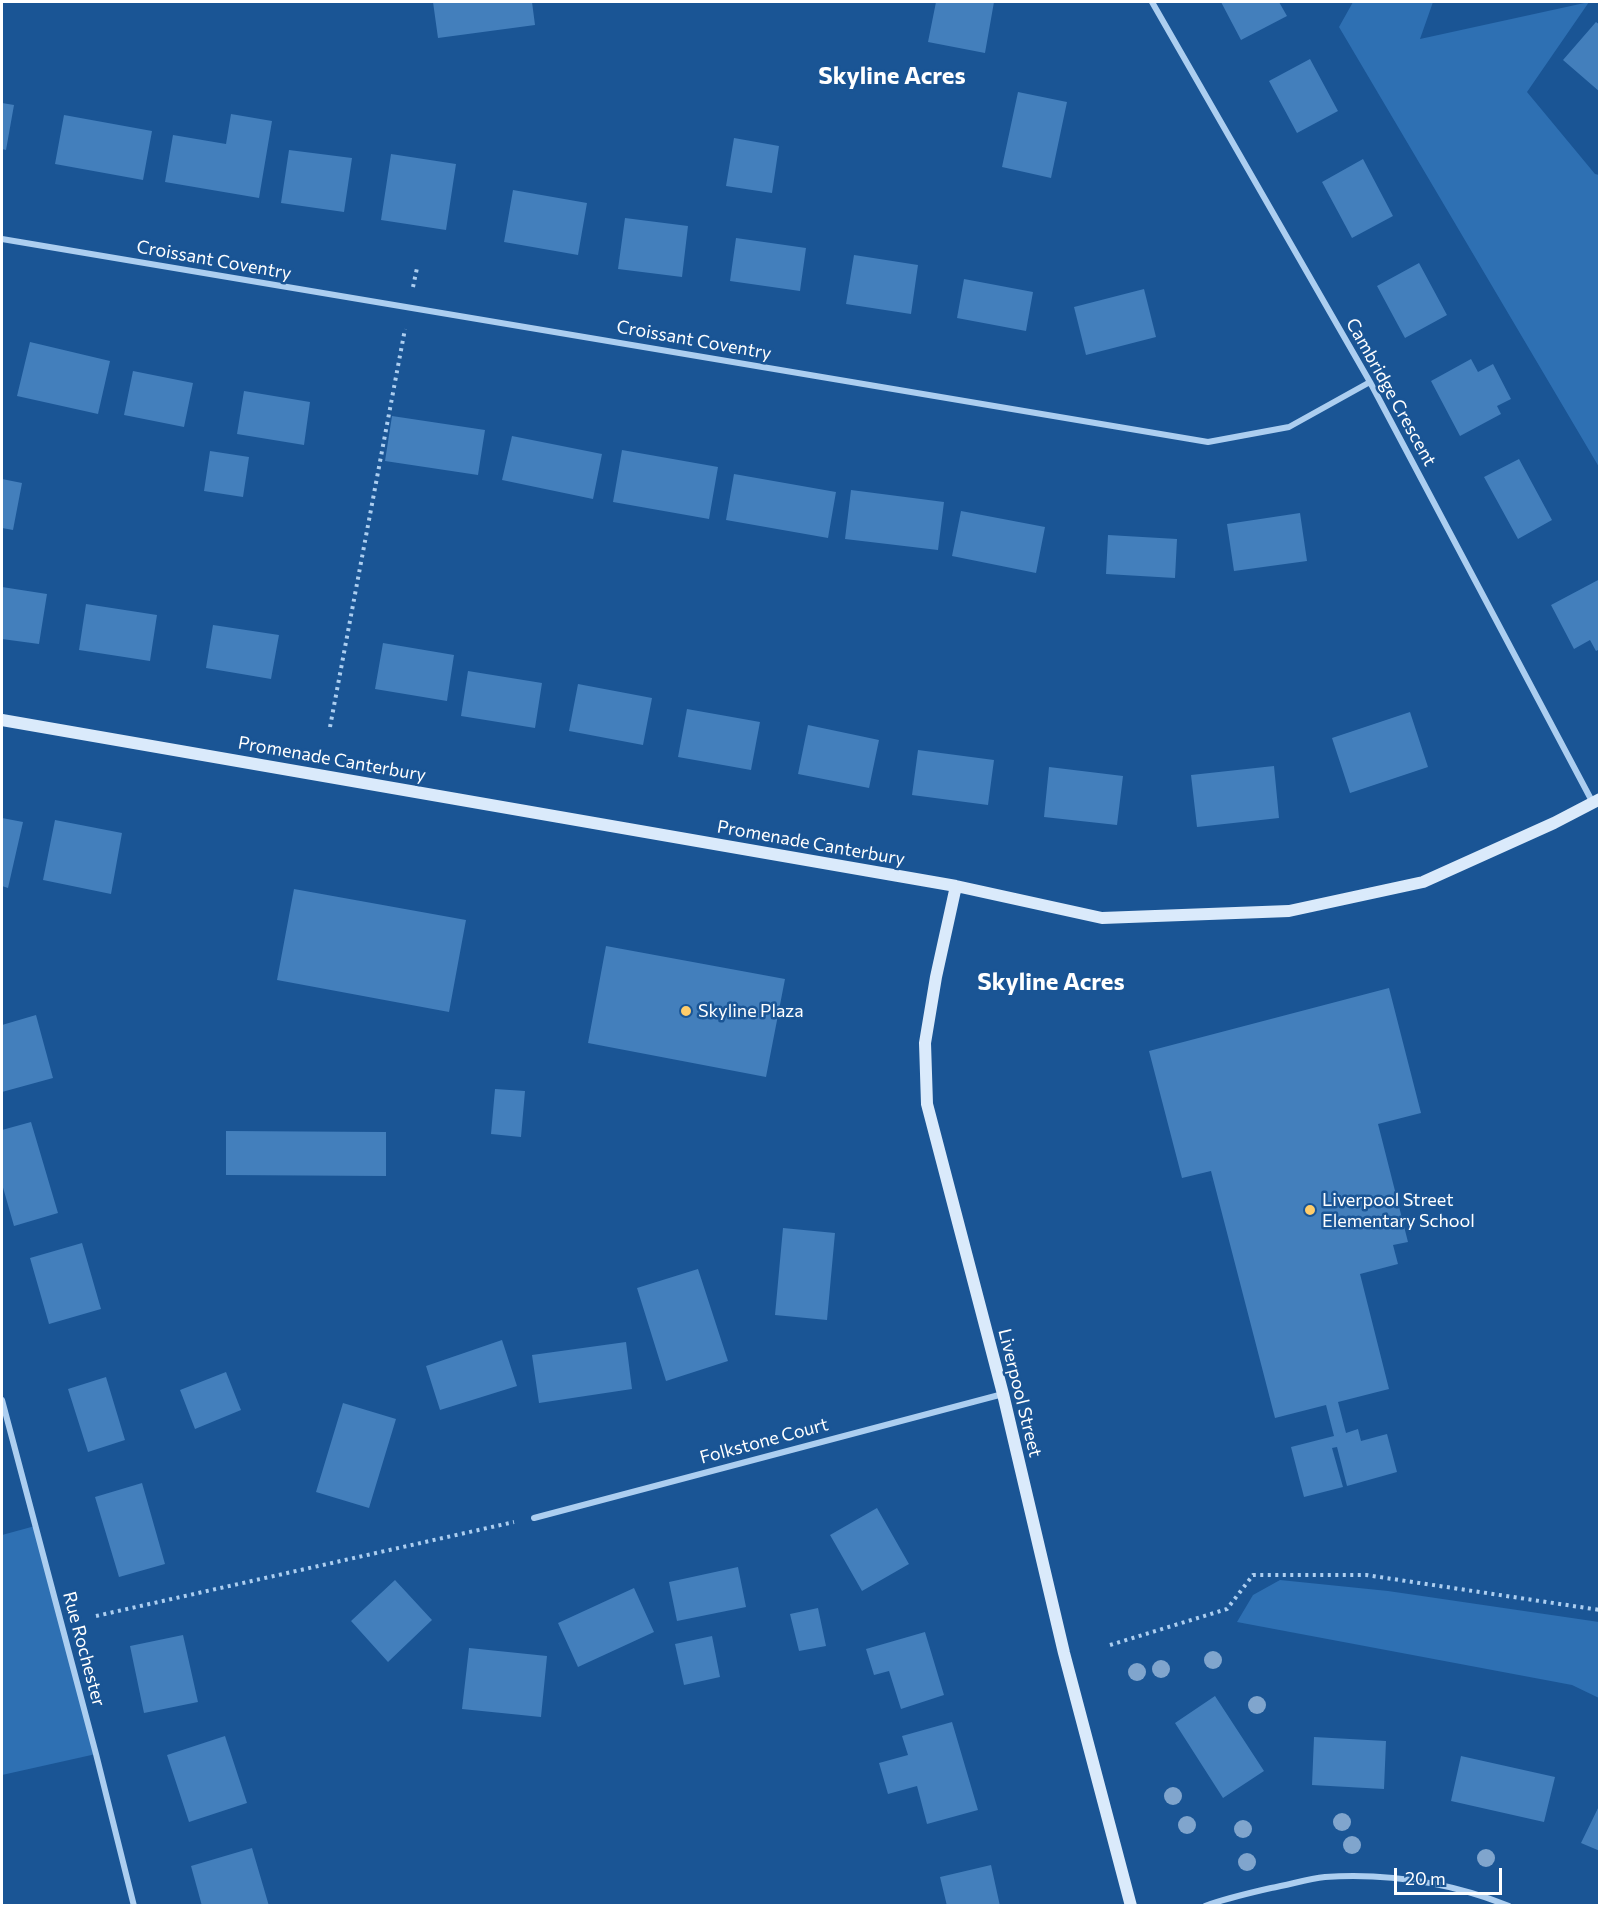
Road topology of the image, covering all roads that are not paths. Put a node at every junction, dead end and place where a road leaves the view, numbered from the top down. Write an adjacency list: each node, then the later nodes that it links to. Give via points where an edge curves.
1 (1152, 2): 3 (street, Cambridge Crescent)
2 (2, 239): 3 (street, Croissant Coventry, via 1208,442 1289,428)
3 (1370, 382): 5 (street, Cambridge Crescent)
4 (2, 720): 6 (street, Promenade Canterbury)
5 (1596, 801): 6 (street, Promenade Canterbury, via 1423,882 1289,911 1102,918)
6 (956, 886): 7 (street, Liverpool Street, via 926,1043 927,1104)
7 (1003, 1394): 9 (street, Folkstone Court); 11 (street, Liverpool Street, via 1062,1642)
8 (2, 1400): 10 (street, Rue Rochester)
9 (534, 1518)
10 (134, 1905)
11 (1131, 1905)
12 (1205, 1905): 13 (street, via 1323,1877 1370,1876 1414,1880)
13 (1509, 1905)

